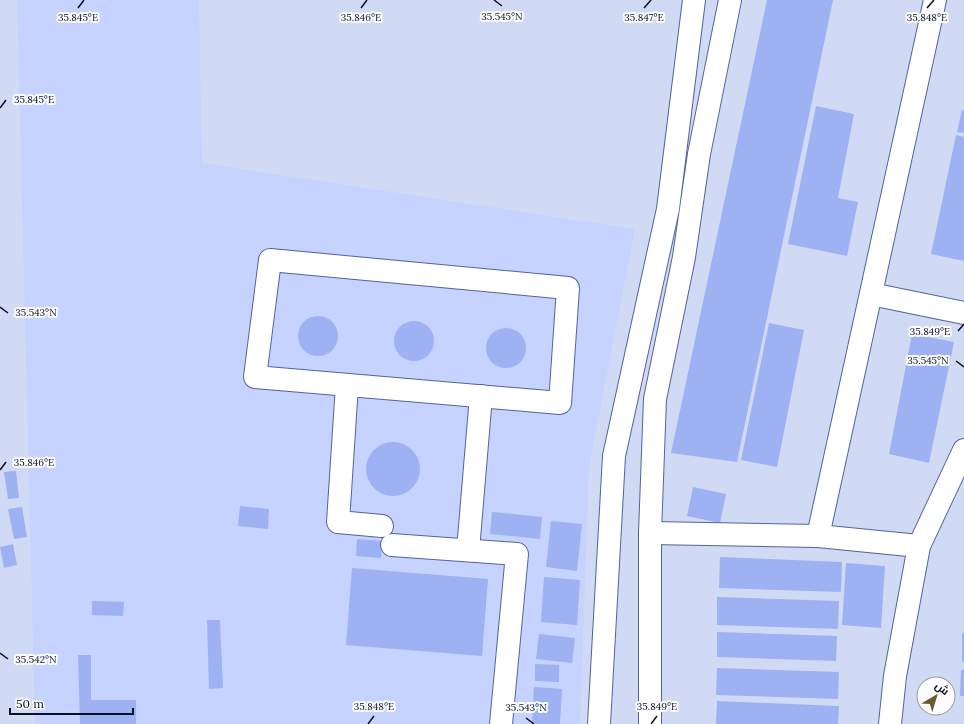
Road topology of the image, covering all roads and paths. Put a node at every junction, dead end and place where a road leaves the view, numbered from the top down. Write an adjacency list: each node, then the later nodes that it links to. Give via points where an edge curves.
1 (694, 0): 16 (street, via 668,209 614,456)
2 (730, 0): 10 (street, via 699,154 684,257 655,399)
3 (935, 0): 4 (street)
4 (871, 294): 5 (street); 11 (street)
5 (964, 314)
6 (347, 385): 7 (street); 7 (street, via 255,377 270,260 568,288 560,403); 9 (street, via 338,522)
7 (481, 396): 14 (street)
8 (964, 450): 13 (street)
9 (382, 526)
10 (650, 533): 11 (street); 17 (street)
11 (818, 536): 13 (street)
12 (392, 546): 14 (street)
13 (919, 546): 18 (street, via 895,676)
14 (468, 550): 15 (street, via 518,554)
15 (501, 724)
16 (599, 724)
17 (650, 724)
18 (890, 724)

